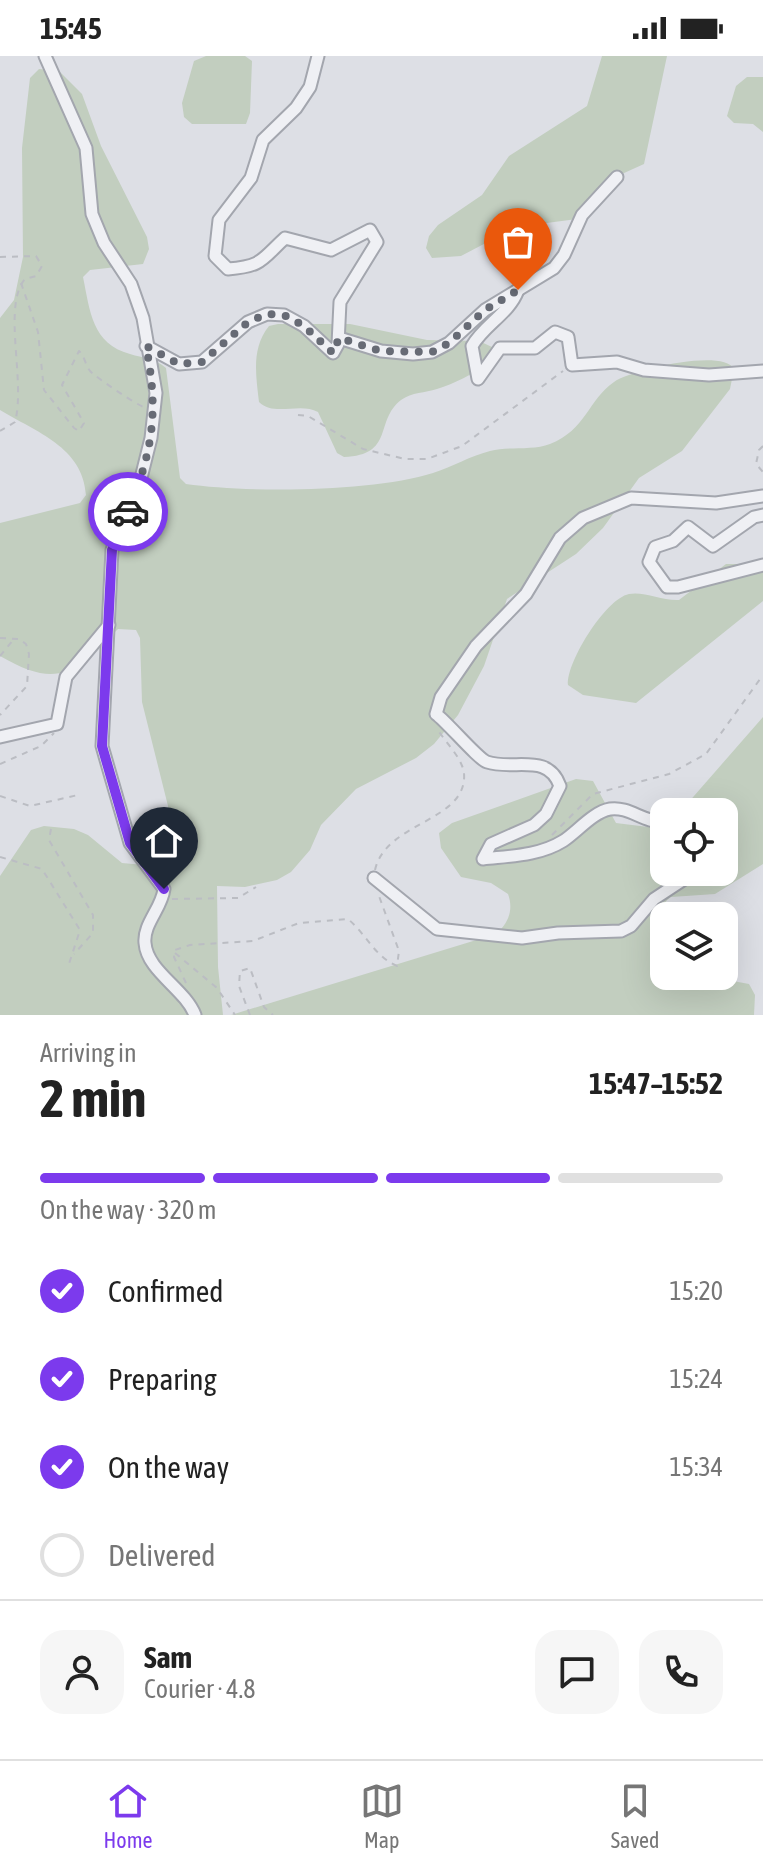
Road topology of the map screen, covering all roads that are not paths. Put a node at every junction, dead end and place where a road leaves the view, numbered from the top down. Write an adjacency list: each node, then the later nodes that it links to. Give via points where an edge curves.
1 (45, 56): 6 (street, via 83,139 92,214 131,284)
2 (318, 56): 5 (street, via 310,87 263,140 251,178 219,220 215,256 228,269 250,267 285,238 331,250 370,230 377,242 340,302)
3 (617, 177): 4 (street, via 582,215 554,268)
4 (518, 290): 5 (street, via 432,352 381,351); 7 (street, via 510,307 481,330 472,346 478,379 500,348 535,348 555,332 568,337 572,365 617,362 644,370 709,375)
5 (339, 338): 6 (street, via 333,353 304,326 284,315 267,314 248,322 202,362 179,364)
6 (146, 346): 11 (street, via 156,393 154,411 139,486 112,550)
7 (763, 371)
8 (763, 496): 13 (street, via 716,503 631,498 583,518 560,538 518,604 476,646 441,697 436,714 481,759 544,766 560,786 546,814 491,844 483,859 539,851 607,810 627,811)
9 (763, 515): 10 (street, via 713,546 688,527 673,541 655,547 649,562 667,587)
10 (763, 565)
11 (109, 625): 12 (street, via 66,677 57,724); 16 (street, via 102,746 130,843 161,882 162,901 145,943 164,976 189,999)
12 (0, 737)
13 (650, 822)
14 (374, 878): 15 (street, via 437,929 522,938 621,931)
15 (674, 886)
16 (195, 1015)

